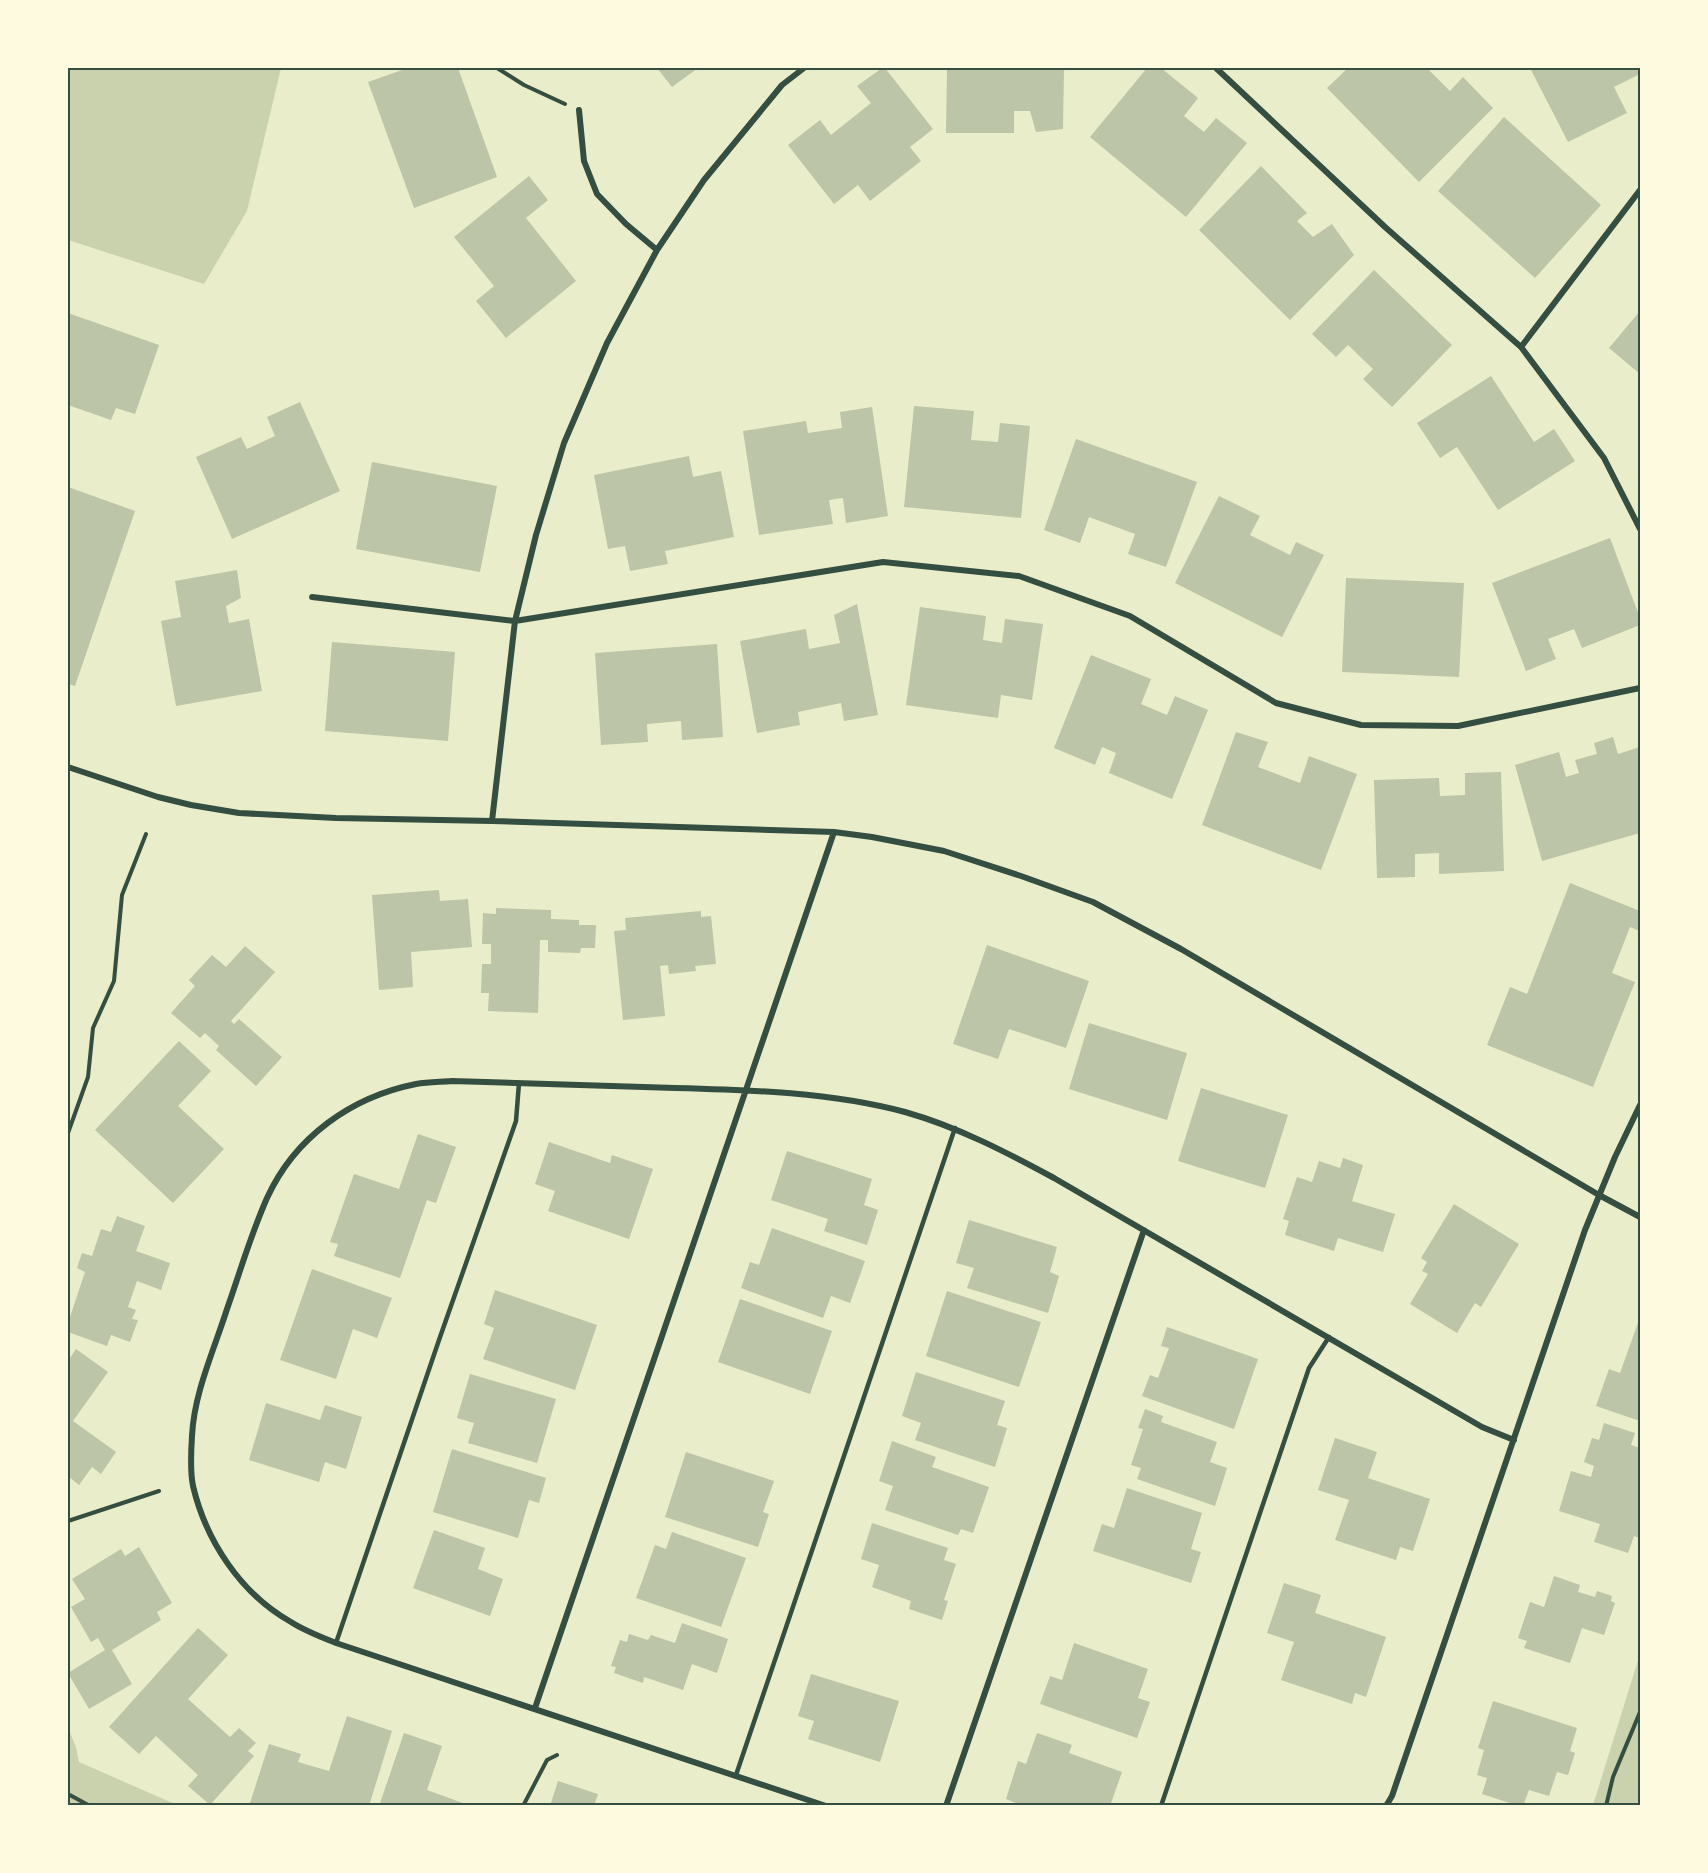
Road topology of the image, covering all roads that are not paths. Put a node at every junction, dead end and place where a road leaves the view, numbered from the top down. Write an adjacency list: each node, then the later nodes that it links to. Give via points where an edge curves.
1 (804, 68): 5 (street, via 782,85 704,180)
2 (1216, 68): 6 (street, via 1385,227)
3 (579, 110): 5 (street, via 585,161 597,194)
4 (1641, 190): 6 (street)
5 (657, 250): 9 (street, via 607,343 564,443)
6 (1521, 347): 7 (street, via 1604,458)
7 (1641, 529)
8 (312, 597): 9 (street)
9 (515, 621): 10 (street, via 883,562 1019,576 1130,615 1276,703 1361,725 1458,726); 12 (street)
10 (1641, 688)
11 (68, 767): 12 (street, via 191,806 238,813)
12 (492, 821): 13 (street)
13 (834, 832): 15 (street); 18 (street, via 944,851 1093,902 1181,949)
14 (519, 1083): 15 (street); 23 (lane, via 516,1121); 23 (street, via 418,1084 353,1105 327,1123 303,1146 268,1196 211,1359 197,1402 192,1435 193,1483 209,1531 245,1586 290,1622)
15 (746, 1090): 17 (street, via 812,1094 857,1102); 24 (street)
16 (1641, 1105): 18 (street)
17 (955, 1128): 20 (street, via 1054,1178); 25 (lane)
18 (1599, 1195): 19 (street); 22 (street)
19 (1641, 1217)
20 (1144, 1230): 21 (street); 27 (street)
21 (1329, 1337): 22 (street, via 1482,1427); 28 (lane, via 1309,1368)
22 (1514, 1440): 29 (street)
23 (336, 1643): 24 (street)
24 (535, 1708): 25 (street)
25 (735, 1775): 26 (street)
26 (826, 1806)
27 (946, 1806)
28 (1161, 1806)
29 (1386, 1806)

